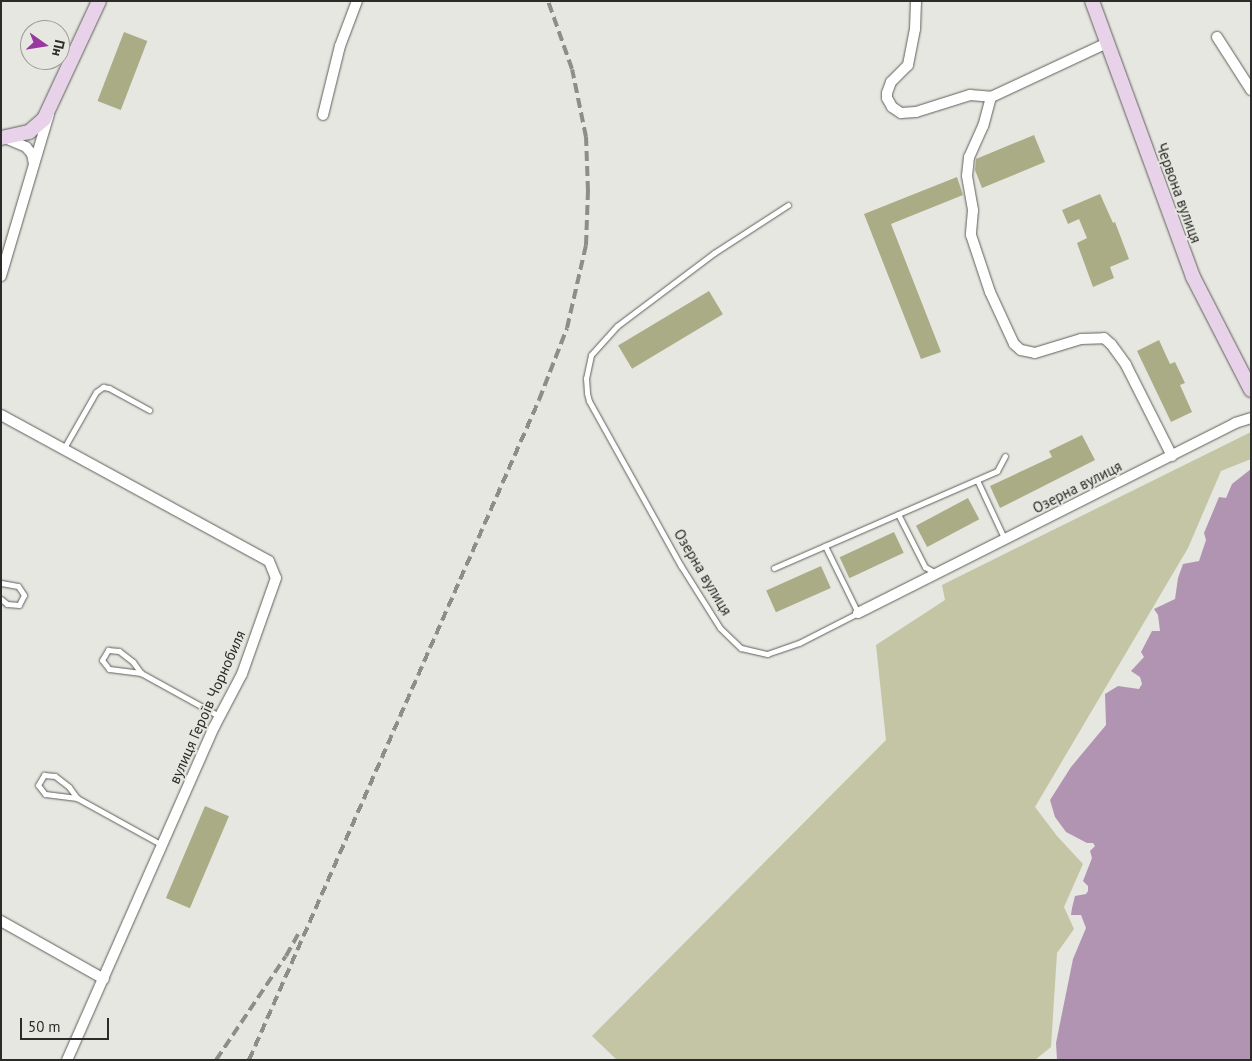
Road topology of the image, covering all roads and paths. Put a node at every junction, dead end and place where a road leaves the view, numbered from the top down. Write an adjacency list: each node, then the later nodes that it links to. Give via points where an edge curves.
1 (99, 1): 9 (main road)
2 (356, 1): 10 (street, via 340,46)
3 (916, 1): 8 (street, via 908,65 891,82 887,93 892,107 901,113 916,112 970,95)
4 (1092, 1): 6 (main road, Червона вулиця)
5 (1217, 37): 7 (street)
6 (1107, 43): 8 (street); 15 (main road, Червона вулиця, via 1193,277)
7 (1251, 90)
8 (991, 98): 21 (street, via 968,158 971,235 990,292 1014,344 1021,350 1035,353 1081,339 1104,338 1126,365)
9 (50, 110): 11 (main road, via 40,125 29,132); 12 (street)
10 (323, 115)
11 (1, 138): 12 (street, via 26,147 32,154)
12 (34, 169): 14 (street)
13 (788, 205): 30 (lane, Озерна вулиця, via 714,253 617,326 591,355 586,378 587,393 681,566 720,628 741,648 767,654)
14 (1, 276)
15 (1251, 390)
16 (149, 410): 19 (lane, via 103,387 96,392)
17 (1, 415): 19 (street, вулиця Героїв Чорнобиля)
18 (1251, 418): 21 (street, Озерна вулиця)
19 (64, 448): 32 (street, вулиця Героїв Чорнобиля, via 269,561 276,578 242,674)
20 (1004, 456): 22 (lane, via 997,471)
21 (1172, 456): 24 (street, Озерна вулиця)
22 (977, 480): 23 (lane); 24 (lane)
23 (898, 514): 25 (lane); 27 (lane, via 924,567)
24 (1005, 540): 27 (street, Озерна вулиця)
25 (825, 546): 26 (lane); 30 (lane)
26 (774, 568)
27 (938, 573): 30 (street, Озерна вулиця)
28 (1, 583): 29 (lane, via 18,586 24,595 19,605 7,604)
29 (1, 599)
30 (858, 613)
31 (141, 674): 31 (lane, via 133,662 119,651 108,650 102,660 109,669); 32 (lane)
32 (220, 716): 34 (street, вулиця Героїв Чорнобиля)
33 (78, 798): 33 (lane, via 55,776 44,775 38,785 45,794); 34 (lane)
34 (163, 846): 36 (street, вулиця Героїв Чорнобиля)
35 (1, 921): 36 (street)
36 (104, 979): 37 (street, вулиця Героїв Чорнобиля)
37 (67, 1060)

